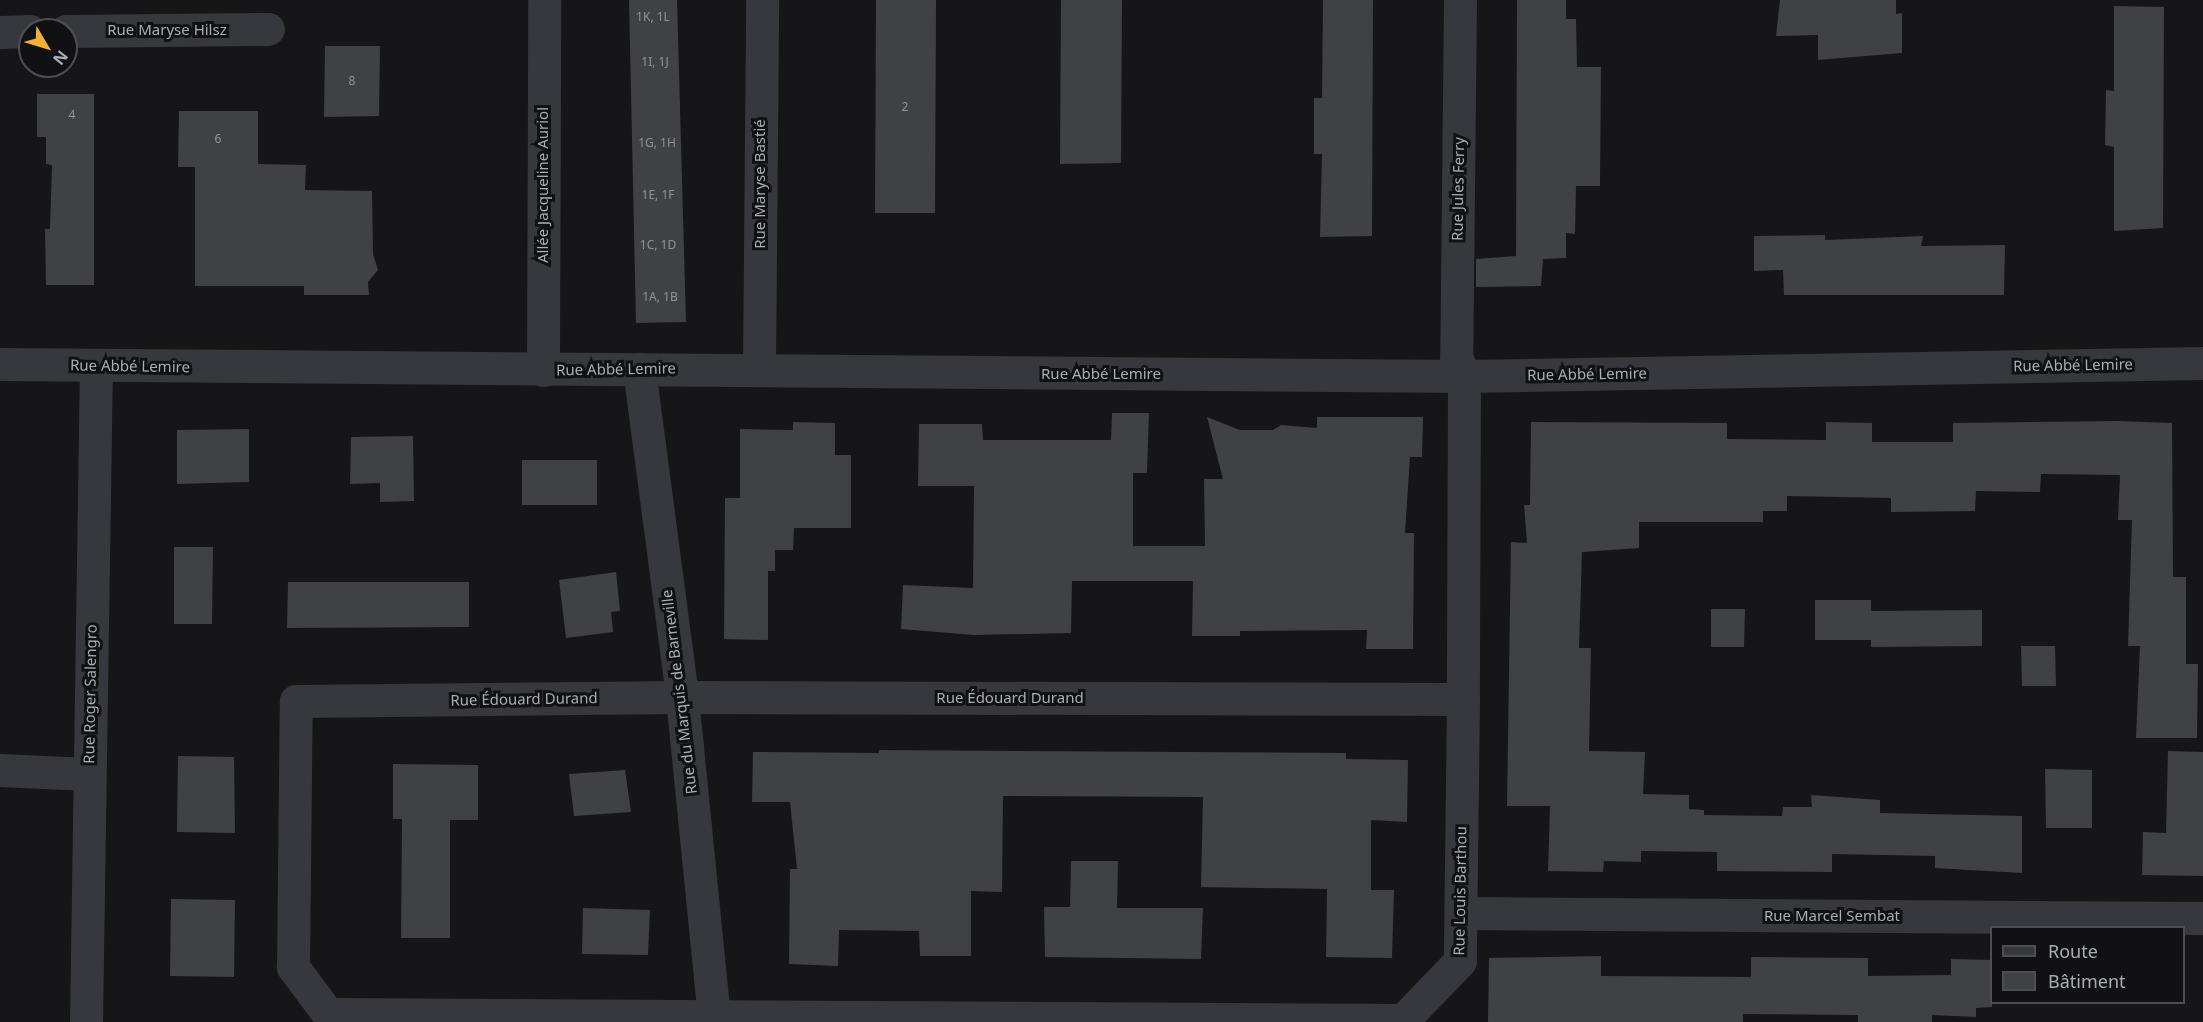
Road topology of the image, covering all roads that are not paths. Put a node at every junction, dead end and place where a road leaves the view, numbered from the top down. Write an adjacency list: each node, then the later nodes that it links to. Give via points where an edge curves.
1 (544, 0): 13 (street, Allée Jacqueline Auriol)
2 (762, 0): 11 (street, Rue Maryse Bastié)
3 (1460, 0): 14 (street, Rue Jules Ferry, via 1456,357)
4 (268, 29): 5 (street, Rue Maryse Hilsz)
5 (78, 31)
6 (0, 32): 7 (street)
7 (18, 32)
8 (2203, 363): 14 (street, Rue Abbé Lemire)
9 (0, 364): 10 (street, Rue Abbé Lemire)
10 (96, 366): 13 (street, Rue Abbé Lemire); 18 (street, Rue Roger Salengro)
11 (759, 368): 12 (street, Rue Abbé Lemire); 14 (street, Rue Abbé Lemire, via 1014,374)
12 (639, 369): 13 (street, Rue Abbé Lemire); 15 (street, Rue du Marquis de Barneville)
13 (543, 370)
14 (1464, 376): 16 (street, Rue Louis Barthou)
15 (681, 697): 16 (street, Rue Édouard Durand); 21 (street, Rue du Marquis de Barneville); 21 (street, Rue Édouard Durand, via 297,701 293,967 328,1014)
16 (1463, 699): 19 (street, Rue Louis Barthou)
17 (0, 770): 18 (street)
18 (88, 774): 22 (street, Rue Roger Salengro)
19 (1461, 914): 20 (street, Rue Marcel Sembat); 21 (street, Rue Louis Barthou, via 1460,961 1403,1020)
20 (2203, 918)
21 (714, 1016)
22 (86, 1022)

